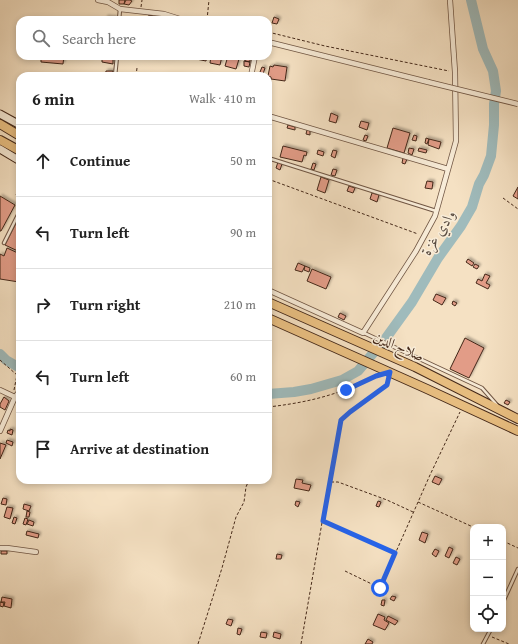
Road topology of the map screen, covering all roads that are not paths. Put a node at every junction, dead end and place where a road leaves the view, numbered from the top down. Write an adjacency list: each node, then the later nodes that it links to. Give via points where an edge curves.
1 (98, 0): 3 (street)
2 (450, 0): 22 (street, via 456,141)
3 (120, 9): 4 (lane); 5 (street)
4 (119, 16)
5 (170, 16)
6 (272, 43): 11 (street, bridge)
7 (117, 60): 9 (lane)
8 (254, 60): 10 (street)
9 (115, 72)
10 (252, 72)
11 (518, 104)
12 (0, 114): 14 (main road)
13 (272, 117): 22 (street)
14 (16, 123)
15 (0, 124): 16 (highway)
16 (16, 134)
17 (0, 140): 19 (highway)
18 (0, 149): 20 (main road)
19 (16, 149)
20 (16, 159)
21 (272, 159): 23 (lane)
22 (448, 169): 23 (street)
23 (437, 211): 29 (street, via 416,252)
24 (16, 219): 25 (lane)
25 (4, 243)
26 (272, 292): 29 (street)
27 (272, 304): 32 (highway, صلاح الدين, via 415,367)
28 (272, 320): 35 (highway, صلاح الدين)
29 (363, 333): 32 (lane, via 482,388)
30 (0, 390): 31 (street)
31 (14, 397): 34 (street)
32 (501, 410): 33 (highway, صلاح الدين)
33 (518, 419)
34 (0, 431)
35 (518, 431)
36 (0, 548): 37 (street)
37 (36, 552)
38 (518, 570): 39 (lane)
39 (506, 596)
40 (490, 632): 41 (lane)
41 (483, 644)

